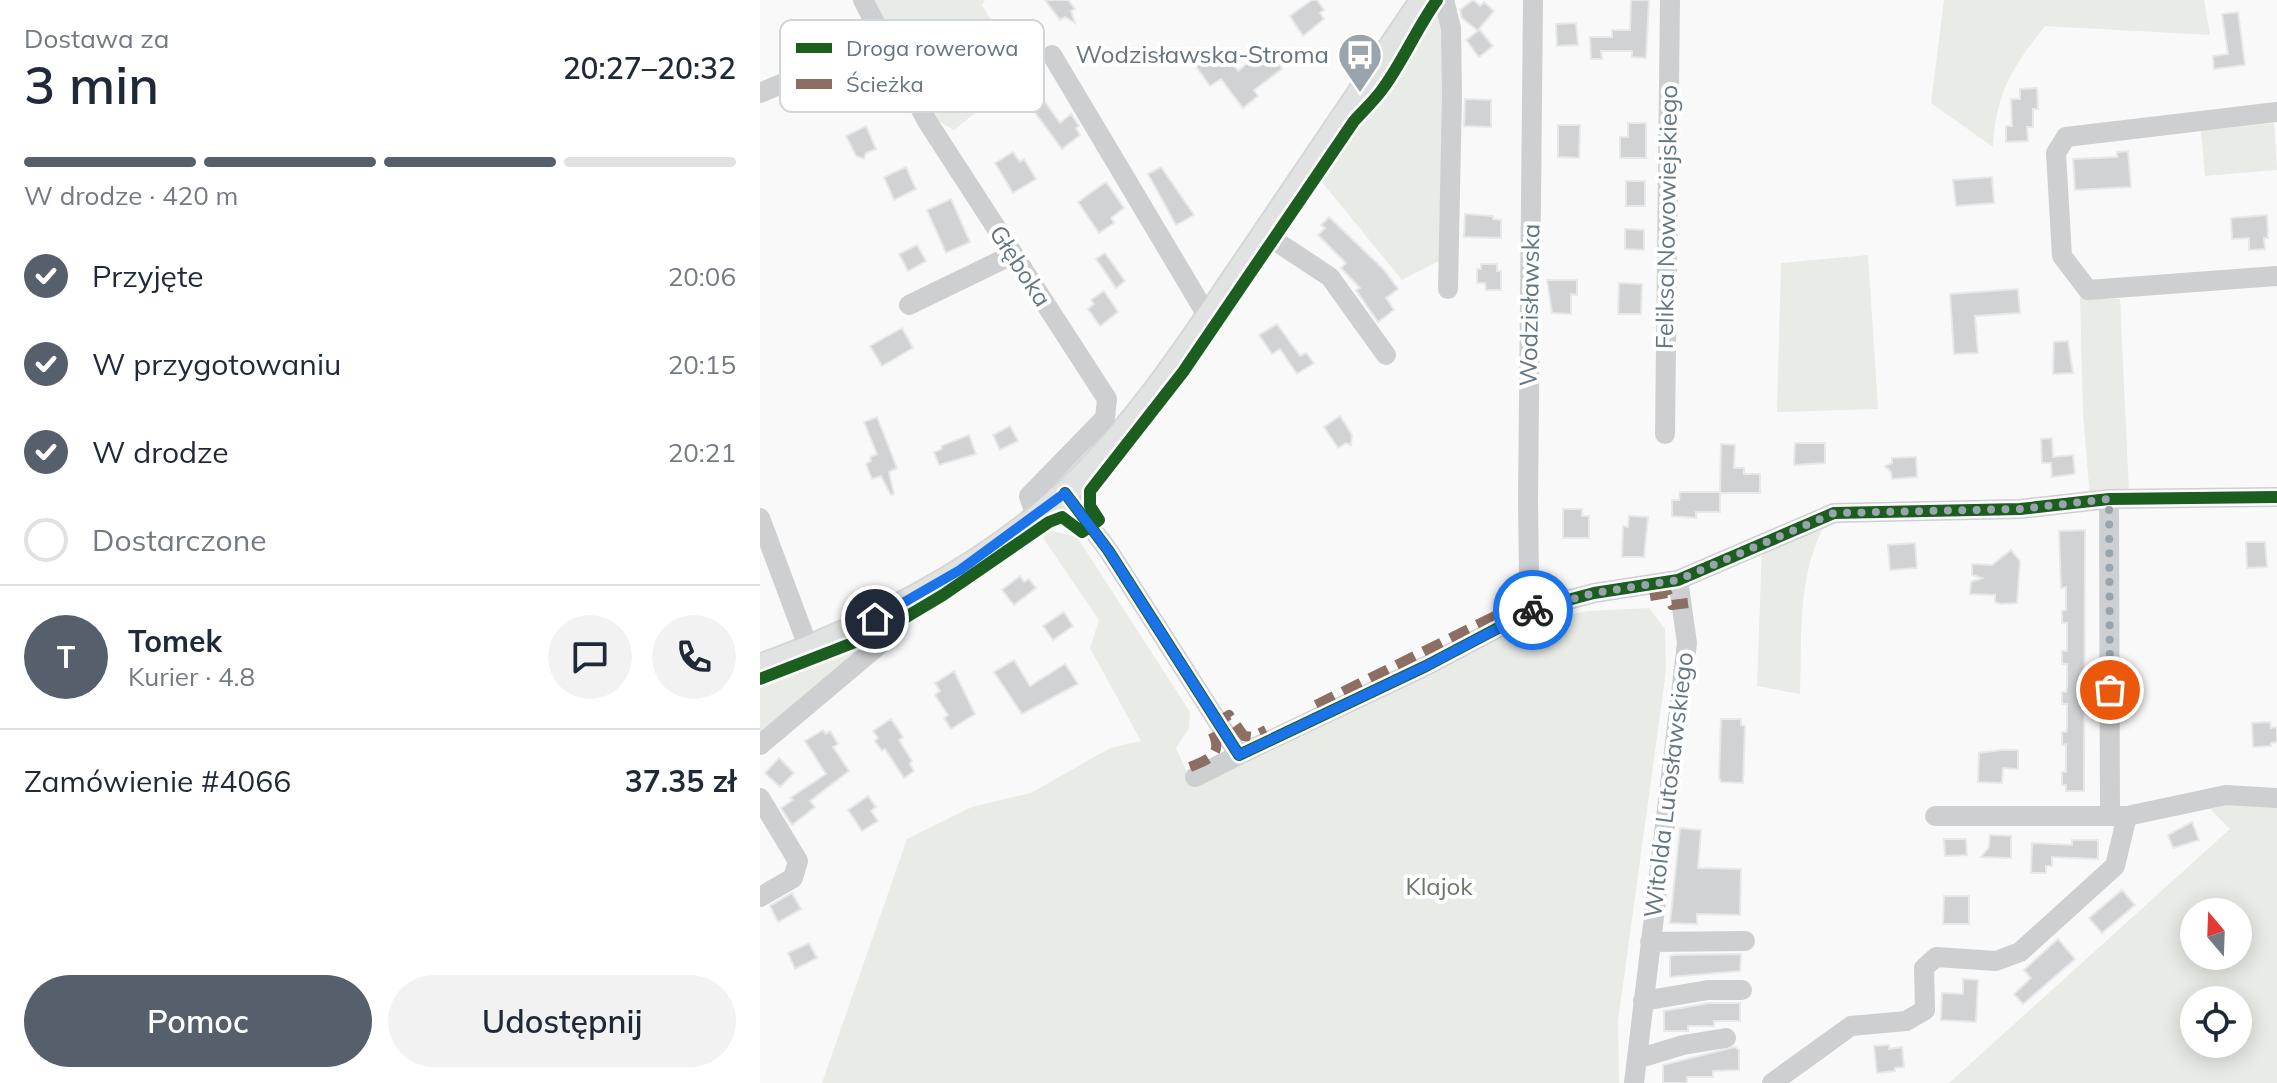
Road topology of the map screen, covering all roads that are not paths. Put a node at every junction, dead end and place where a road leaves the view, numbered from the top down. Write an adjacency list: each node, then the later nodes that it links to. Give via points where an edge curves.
1 (863, 0): 6 (street, Głęboka)
2 (1423, 0): 12 (main road)
3 (1444, 0): 15 (street, via 1452,68)
4 (1533, 0): 26 (street, Wodzisławska, via 1528,539)
5 (1670, 0): 19 (street, Feliksa Nowowiejskiego)
6 (872, 20)
7 (1052, 55): 17 (street)
8 (780, 84): 9 (street)
9 (760, 93)
10 (922, 112): 13 (street, Głęboka)
11 (2277, 112): 14 (street, via 2066,137 2056,153 2062,256 2088,290)
12 (1265, 234): 17 (main road); 18 (street, via 1330,277)
13 (1012, 255): 16 (street); 23 (street, Głęboka, via 1107,399 1105,418 1029,496)
14 (2277, 276)
15 (1448, 289)
16 (909, 305)
17 (1208, 317): 20 (main road, via 1173,369)
18 (1386, 355)
19 (1665, 434)
20 (1065, 493): 23 (main road); 31 (street)
21 (2277, 497): 22 (street)
22 (2109, 499): 25 (street, via 2020,509 1834,513); 36 (street)
23 (1036, 517): 27 (main road, via 960,570)
24 (760, 518): 28 (street)
25 (1678, 580): 26 (street); 39 (street, Witolda Lutosławskiego, via 1687,643)
26 (1534, 609): 31 (street)
27 (875, 619): 28 (main road); 30 (street, via 880,644)
28 (809, 649): 29 (main road)
29 (760, 667)
30 (760, 745)
31 (1239, 755): 32 (street)
32 (1195, 777)
33 (760, 798): 37 (street, via 798,861 793,878)
34 (2277, 798): 36 (street, via 2226,795)
35 (1935, 816): 36 (street)
36 (2119, 816): 45 (street, via 2115,866 2020,952 1996,961 1936,957 1924,968 1925,1010 1906,1021 1851,1026)
37 (760, 897)
38 (1745, 941): 39 (street, Witolda Lutosławskiego)
39 (1650, 942): 41 (street, Witolda Lutosławskiego)
40 (1742, 990): 41 (street)
41 (1643, 1001): 43 (street, Witolda Lutosławskiego)
42 (1726, 1038): 43 (street)
43 (1637, 1059): 44 (street, Witolda Lutosławskiego)
44 (1634, 1083)
45 (1772, 1083)

